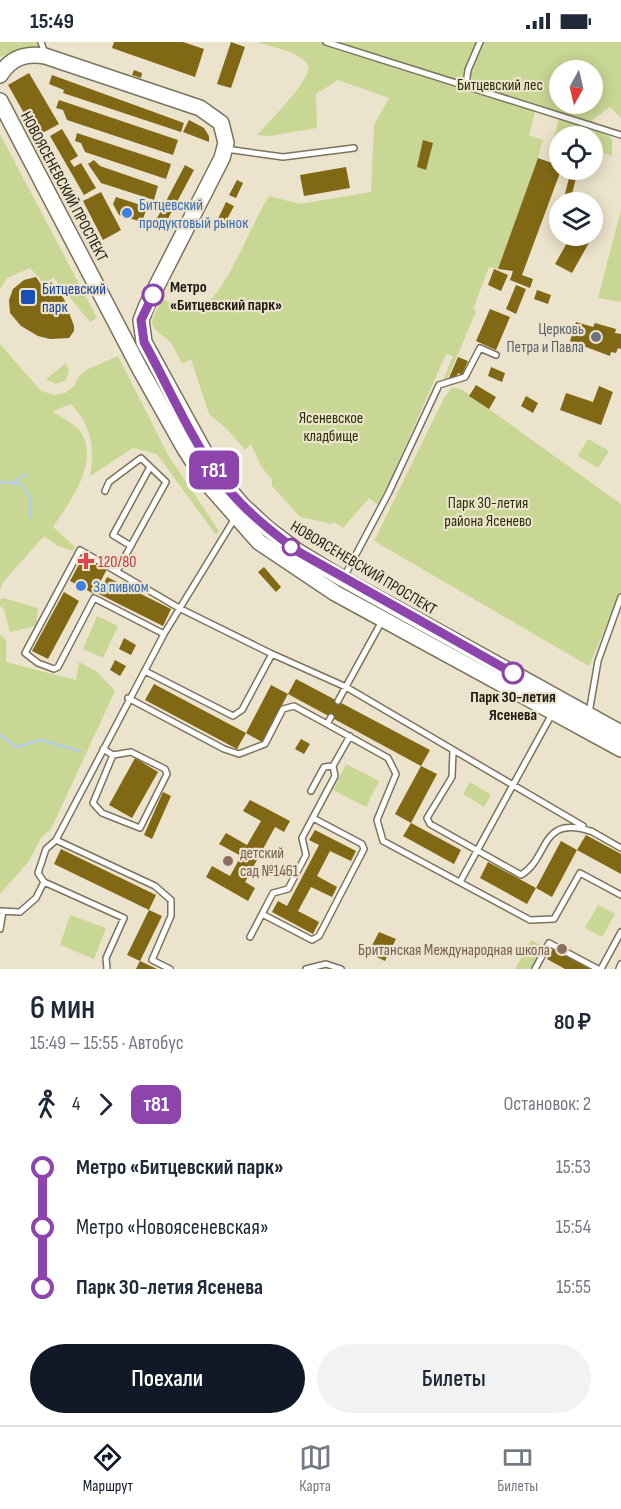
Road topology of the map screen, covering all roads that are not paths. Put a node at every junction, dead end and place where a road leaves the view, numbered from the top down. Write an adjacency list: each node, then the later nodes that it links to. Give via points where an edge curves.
1 (326, 42): 5 (lane)
2 (480, 42): 5 (lane)
3 (43, 49): 4 (street, via 13,60); 9 (street, via 200,108 221,123)
4 (0, 75)
5 (466, 84): 7 (lane)
6 (0, 101): 13 (street, НОВОЯСЕНЕВСКИЙ ПРОСПЕКТ, via 185,449)
7 (621, 135)
8 (354, 148): 9 (lane, via 283,157)
9 (225, 149): 16 (street, НОВОЯСЕНЕВСКИЙ ПРОСПЕКТ, via 143,313 141,334 217,475 268,530)
10 (496, 355): 16 (lane, via 480,348 465,377 439,385)
11 (150, 467): 12 (lane, via 141,458 109,482); 14 (lane, via 166,482); 14 (lane, via 113,535)
12 (105, 491)
13 (236, 517): 18 (lane); 19 (street, НОВОЯСЕНЕВСКИЙ ПРОСПЕКТ, via 259,542)
14 (131, 546): 15 (lane)
15 (117, 571): 18 (lane); 20 (lane, via 80,550 25,653 54,669 58,667 94,598)
16 (343, 579): 26 (street, НОВОЯСЕНЕВСКИЙ ПРОСПЕКТ)
17 (621, 597): 27 (lane, via 598,661)
18 (179, 608): 20 (lane); 21 (lane)
19 (383, 620): 23 (lane); 26 (street, НОВОЯСЕНЕВСКИЙ ПРОСПЕКТ)
20 (164, 634): 22 (lane)
21 (272, 654): 22 (lane, via 242,710 233,716); 23 (lane)
22 (145, 671): 24 (lane)
23 (346, 687): 25 (lane); 34 (lane)
24 (128, 698): 29 (lane, via 239,754 265,744 283,709 294,706); 32 (lane)
25 (338, 701)
26 (557, 706): 27 (street, НОВОЯСЕНЕВСКИЙ ПРОСПЕКТ); 33 (street, НОВОЯСЕНЕВСКИЙ ПРОСПЕКТ); 37 (lane)
27 (588, 715): 30 (street, НОВОЯСЕНЕВСКИЙ ПРОСПЕКТ)
28 (331, 717): 29 (lane)
29 (327, 724): 31 (lane)
30 (621, 733)
31 (350, 736): 36 (lane); 45 (lane, via 388,758 396,774 376,820 383,841)
32 (103, 749): 35 (lane); 41 (lane)
33 (621, 749)
34 (453, 751): 37 (lane); 43 (lane, via 452,777 427,818 430,824)
35 (113, 755): 35 (lane, via 93,803 102,813 140,828 167,774 165,769 131,752)
36 (333, 766): 38 (lane, via 324,767); 39 (lane, via 335,776)
37 (513, 785): 40 (lane); 43 (lane)
38 (311, 791)
39 (312, 818): 48 (lane, via 302,838 306,855 288,889 273,893); 48 (lane, via 362,844 364,849 319,936 312,940)
40 (593, 832): 42 (lane); 43 (lane, via 571,826 559,830 521,875)
41 (56, 840): 44 (lane, via 46,849 38,873); 54 (lane, via 155,886 171,900 171,916 152,960)
42 (621, 848)
43 (477, 849): 45 (lane)
44 (44, 882): 47 (lane, via 36,898 20,912); 53 (lane, via 124,918 106,958)
45 (460, 882): 46 (lane, via 530,920 554,919 580,873)
46 (621, 895)
47 (2, 911): 49 (lane)
48 (262, 914): 51 (lane)
49 (0, 929)
50 (621, 932): 58 (lane)
51 (250, 937)
52 (621, 964): 59 (lane)
53 (107, 969)
54 (170, 969)
55 (306, 969): 56 (lane, via 326,964)
56 (341, 969)
57 (535, 969): 58 (lane, via 549,943)
58 (599, 969)
59 (619, 969)

